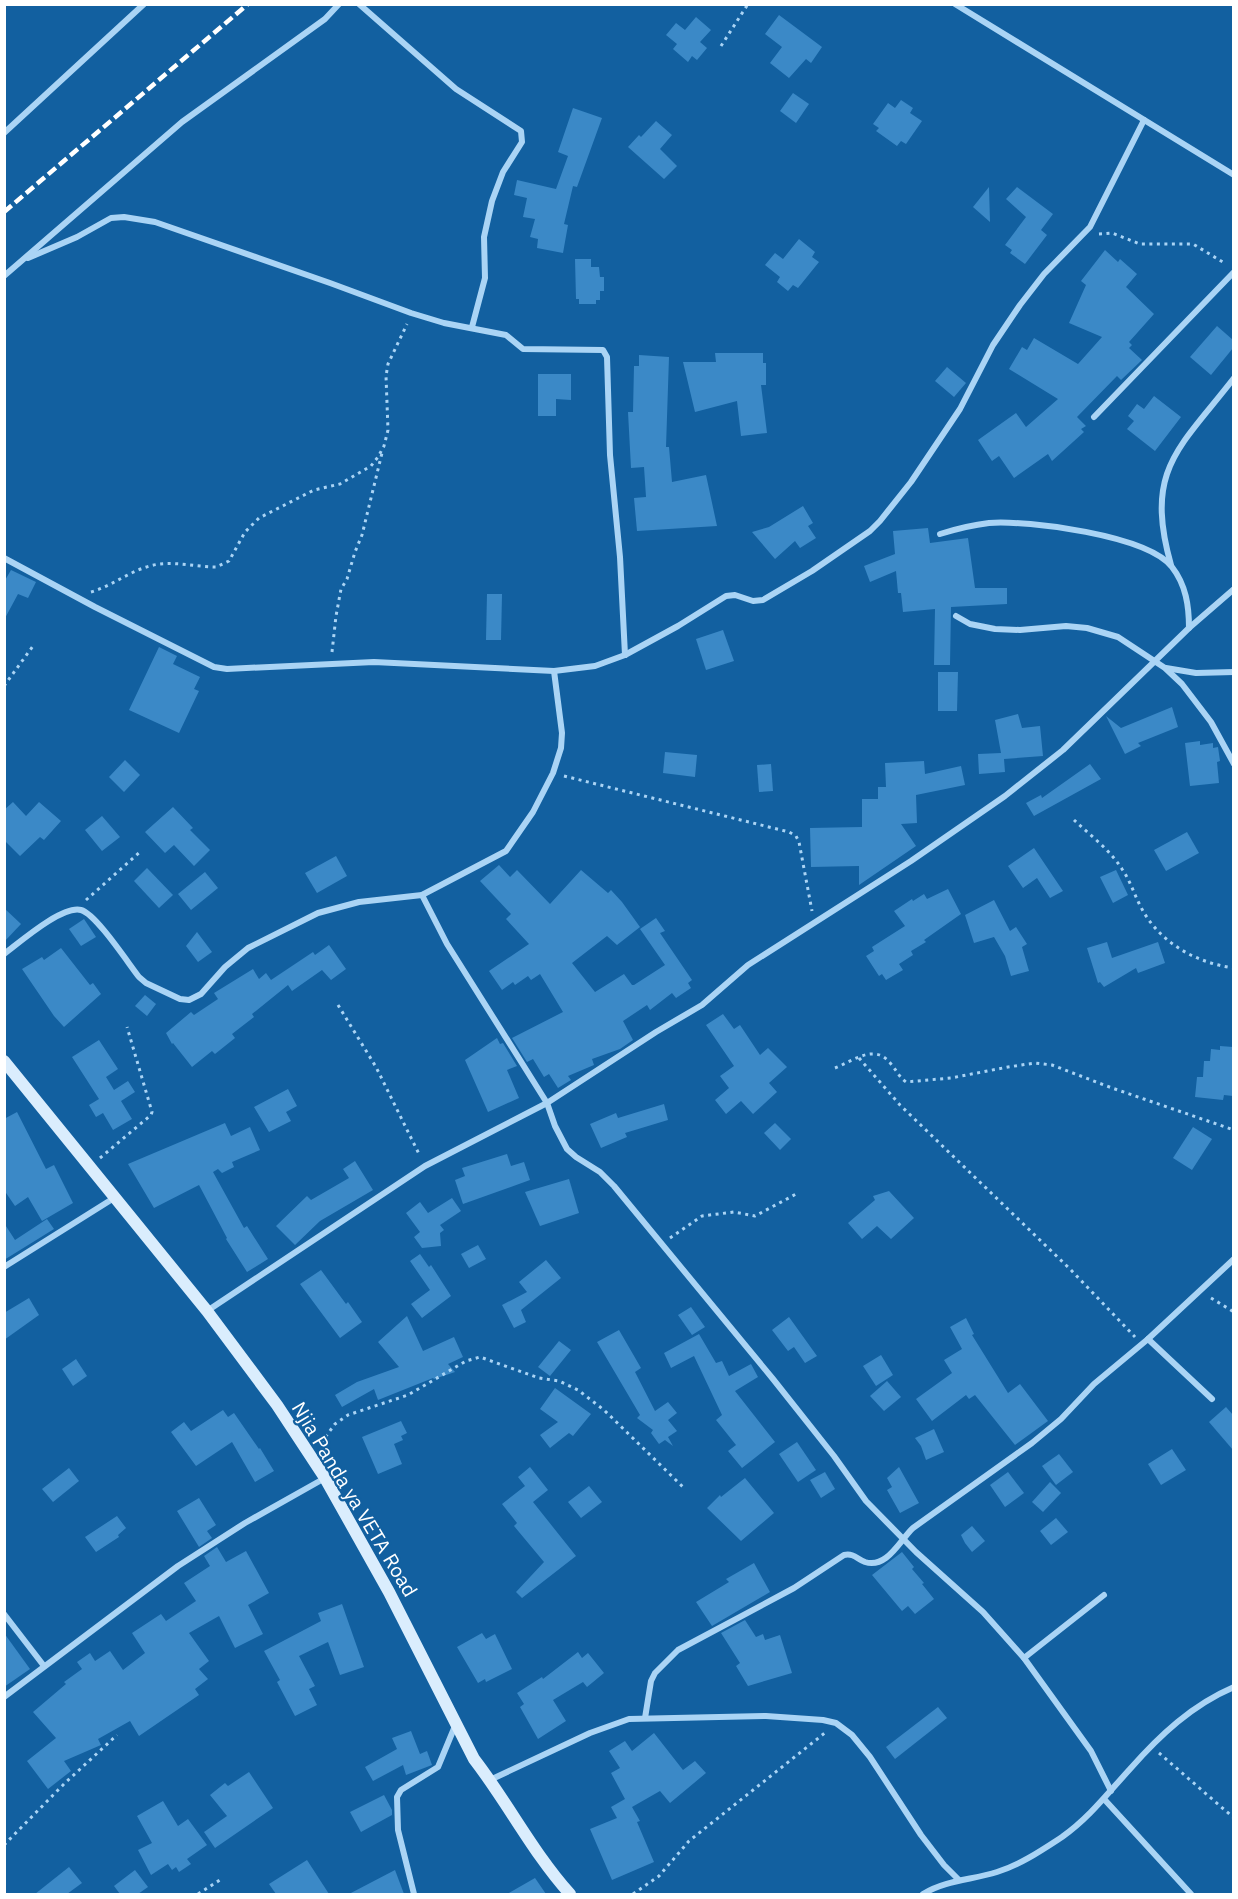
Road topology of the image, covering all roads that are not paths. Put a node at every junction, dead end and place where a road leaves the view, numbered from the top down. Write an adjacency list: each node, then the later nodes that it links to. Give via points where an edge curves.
1 (144, 4): 6 (street)
2 (339, 4): 8 (street, via 325,19 182,122)
3 (359, 4): 11 (street, via 456,88 521,131 522,142 503,172 492,201 484,237 485,278)
4 (955, 4): 5 (street)
5 (1144, 120): 7 (street); 20 (street, via 1090,227 1020,305 937,444 870,531 763,600 726,596)
6 (4, 133)
7 (1233, 175)
8 (28, 258): 10 (street); 11 (street, via 111,218 124,217 155,222 411,313)
9 (1233, 270): 13 (street)
10 (4, 276)
11 (472, 327): 20 (street, via 506,335 523,349 600,349 605,353)
12 (1233, 378): 16 (street, via 1176,451 1166,471 1161,517)
13 (1094, 417)
14 (940, 534): 16 (street, via 989,523 1088,532 1129,543)
15 (4, 558): 23 (street, via 214,667 374,662)
16 (1171, 566): 19 (street, via 1189,607)
17 (1233, 589): 19 (street)
18 (956, 616): 21 (street, via 970,624 995,629 1087,628 1118,637)
19 (1189, 628): 21 (street)
20 (625, 655): 23 (street, via 595,666)
21 (1153, 662): 22 (street); 29 (street, via 1035,774 948,836 748,964 702,1005)
22 (1165, 668): 24 (street, via 1196,673); 25 (street, via 1206,715)
23 (554, 671): 26 (street, via 561,748 533,812 506,851)
24 (1233, 672)
25 (1233, 764)
26 (422, 895): 27 (street, via 359,902 318,913 248,948 201,994 185,1001 146,984 84,912 67,912); 29 (street, via 447,944)
27 (4, 954)
28 (4, 1061): 30 (street, Njia Panda ya VETA Road)
29 (547, 1103): 33 (street, via 425,1166); 37 (street, via 567,1149 614,1186 800,1413 866,1501)
30 (114, 1198): 32 (street); 33 (street, Njia Panda ya VETA Road)
31 (1233, 1259): 34 (street)
32 (4, 1267)
33 (207, 1311): 36 (street, Njia Panda ya VETA Road)
34 (1148, 1339): 35 (street); 37 (street, via 1032,1443)
35 (1212, 1399)
36 (325, 1478): 41 (street, via 178,1566); 45 (street, Njia Panda ya VETA Road, via 389,1592)
37 (901, 1539): 40 (street, via 975,1604); 44 (street, via 881,1561 863,1562 856,1556 844,1555 794,1588 678,1650 651,1681)
38 (1104, 1594): 40 (street)
39 (4, 1614): 41 (street)
40 (1024, 1658): 47 (street, via 1085,1742)
41 (44, 1666): 43 (street)
42 (1233, 1687): 47 (street, via 1197,1706 1151,1747)
43 (4, 1697)
44 (645, 1718): 46 (street, via 607,1726); 49 (street, via 766,1716 836,1723 870,1756 921,1835)
45 (456, 1725): 46 (street, Njia Panda ya VETA Road); 50 (street, via 438,1767 401,1790 397,1797 398,1830)
46 (490, 1780): 51 (street, Njia Panda ya VETA Road, via 548,1870)
47 (1111, 1791): 48 (street)
48 (1104, 1798): 49 (street, via 1062,1837 1023,1861); 53 (street)
49 (959, 1880): 52 (street)
50 (414, 1894)
51 (570, 1894)
52 (923, 1894)
53 (1191, 1894)

